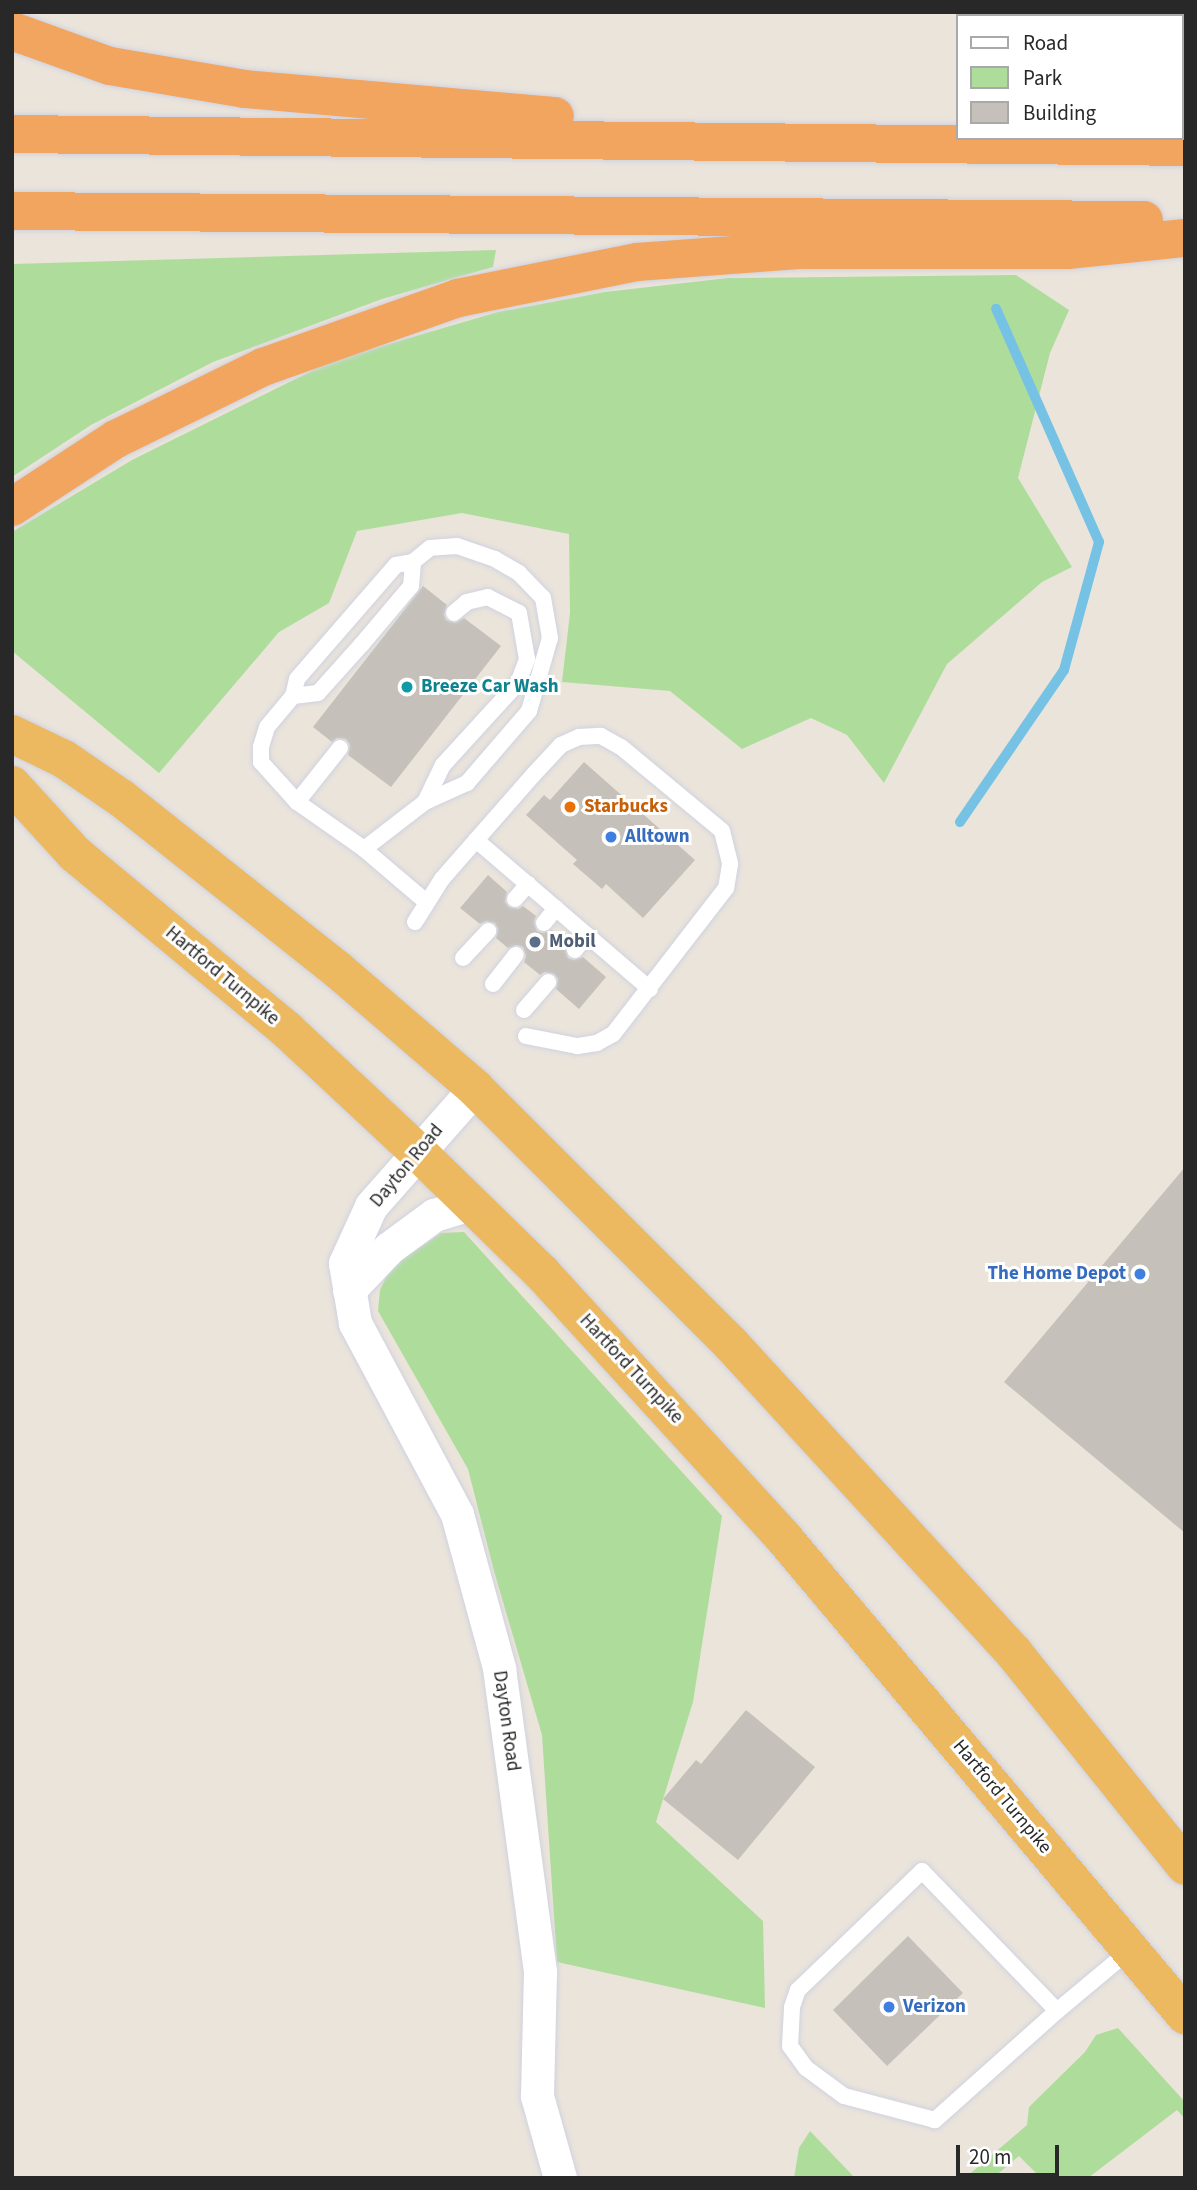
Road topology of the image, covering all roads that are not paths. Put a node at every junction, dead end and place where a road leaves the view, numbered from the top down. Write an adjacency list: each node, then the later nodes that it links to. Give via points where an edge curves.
1 (12, 31): 3 (highway, via 110,65 245,89)
2 (12, 134): 3 (highway)
3 (822, 141): 4 (highway)
4 (1185, 148)
5 (12, 211): 6 (highway)
6 (1185, 220)
7 (1185, 238): 8 (highway, via 1068,250 802,250 637,262 458,298 263,367 116,439)
8 (12, 507)
9 (413, 562): 11 (lane, via 396,565 297,679); 11 (lane, via 411,586 362,644 318,693); 16 (lane, via 430,548 457,547 495,559 519,573 543,598 551,638 529,711 467,783)
10 (454, 613): 16 (lane, via 467,602 488,597 519,613 527,659 518,683 443,765)
11 (293, 696): 15 (lane, via 267,727 261,762)
12 (12, 734): 35 (highway, via 64,759 121,798 338,970)
13 (340, 748): 15 (lane)
14 (12, 786): 36 (highway, Hartford Turnpike, via 75,854 287,1030)
15 (297, 802): 18 (lane)
16 (425, 802): 18 (lane)
17 (476, 840): 19 (lane); 21 (lane); 32 (lane, via 561,745 579,737 601,736 621,747 722,831 730,863 726,888)
18 (364, 849): 21 (lane)
19 (528, 884): 20 (lane); 22 (lane)
20 (515, 899)
21 (425, 901): 23 (lane)
22 (556, 908): 24 (lane); 26 (lane)
23 (415, 922)
24 (544, 923)
25 (488, 931): 29 (lane)
26 (587, 935): 27 (lane); 32 (lane)
27 (575, 950)
28 (516, 955): 31 (lane)
29 (463, 957)
30 (548, 982): 33 (lane)
31 (493, 984)
32 (650, 989): 34 (lane, via 613,1034 597,1043 577,1046)
33 (524, 1010)
34 (526, 1036)
35 (475, 1088): 36 (street, Dayton Road); 39 (highway, via 731,1345 1014,1653)
36 (418, 1152): 37 (highway, Hartford Turnpike); 38 (street, Dayton Road, via 371,1206 345,1263)
37 (471, 1204): 38 (street, via 434,1215 389,1248); 40 (highway, Hartford Turnpike, via 542,1273 783,1537)
38 (349, 1290): 43 (street, Dayton Road, via 355,1323 457,1514 499,1668 540,1972 537,2096)
39 (1185, 1866)
40 (1130, 1950): 41 (lane); 42 (highway, Hartford Turnpike)
41 (1057, 2011): 41 (lane, via 922,1871 798,1990 792,2007 790,2046 806,2068 844,2096 935,2120)
42 (1185, 2015)
43 (560, 2178)

